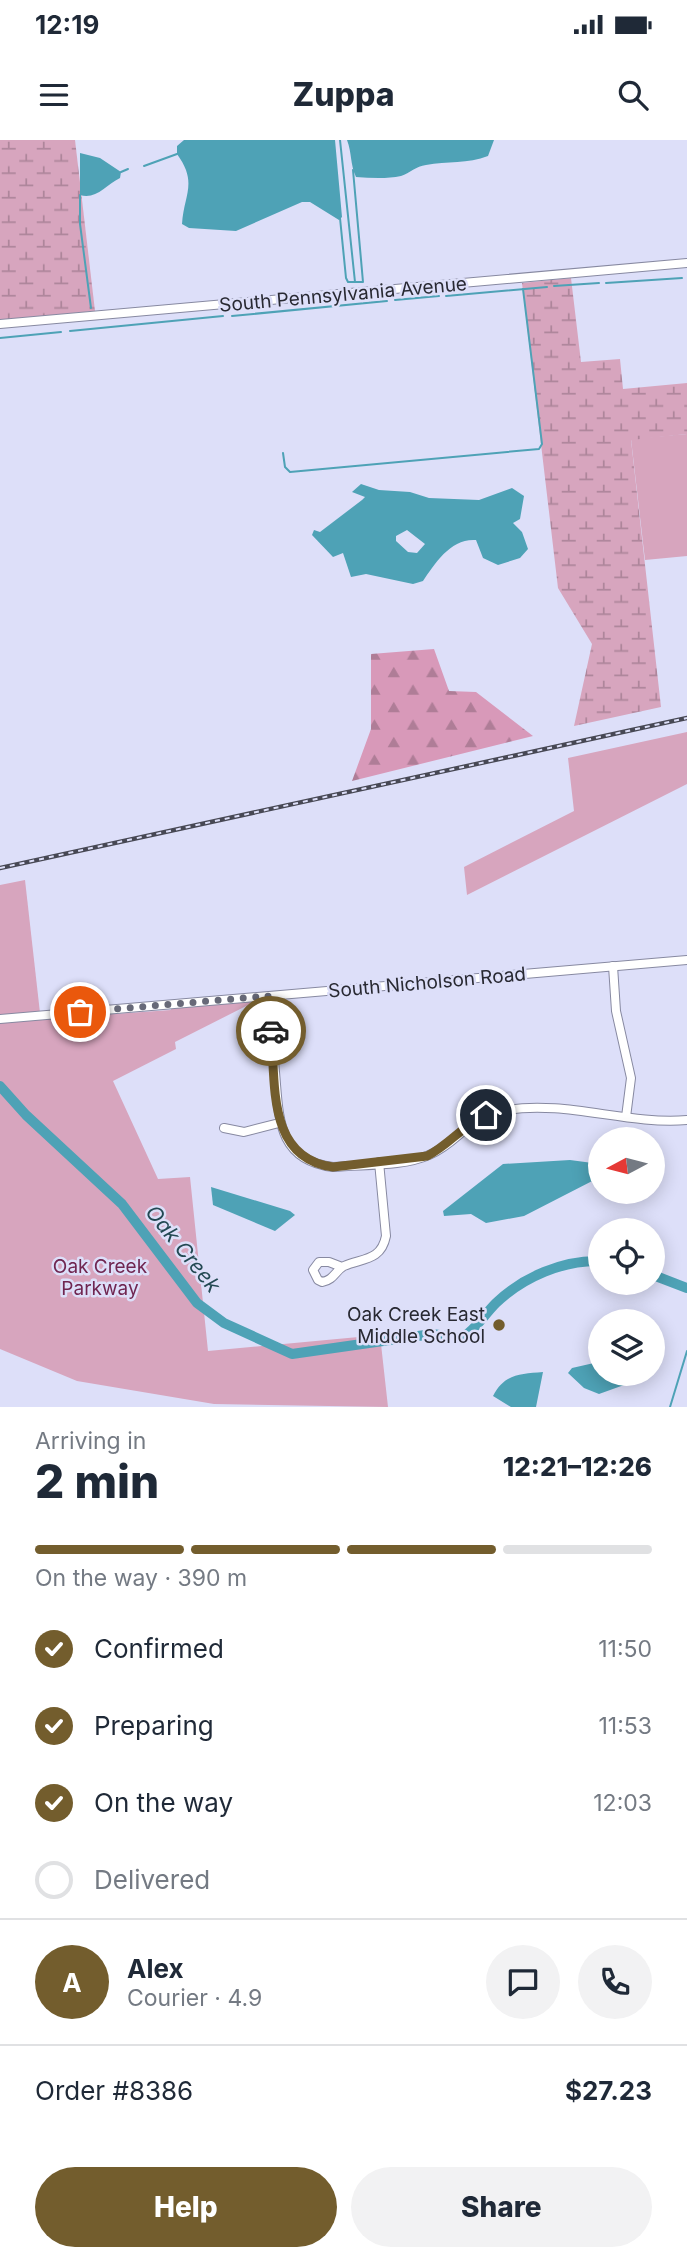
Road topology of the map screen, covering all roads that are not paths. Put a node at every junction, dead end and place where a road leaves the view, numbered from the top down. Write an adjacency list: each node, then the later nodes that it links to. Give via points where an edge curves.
1 (687, 263): 2 (street, South Pennsylvania Avenue)
2 (0, 324)
3 (687, 960): 4 (street, South Nicholson Road)
4 (613, 966): 5 (street, South Nicholson Road); 7 (street, via 616,1011 631,1078)
5 (268, 996): 6 (street, South Nicholson Road); 9 (street)
6 (0, 1019)
7 (626, 1117): 8 (street); 11 (street, via 544,1107 509,1110 469,1123 427,1156)
8 (687, 1120)
9 (279, 1123): 10 (street, via 244,1132); 11 (street, via 292,1147 321,1165)
10 (224, 1128)
11 (379, 1162): 12 (street, via 384,1246 373,1258)
12 (342, 1267)

